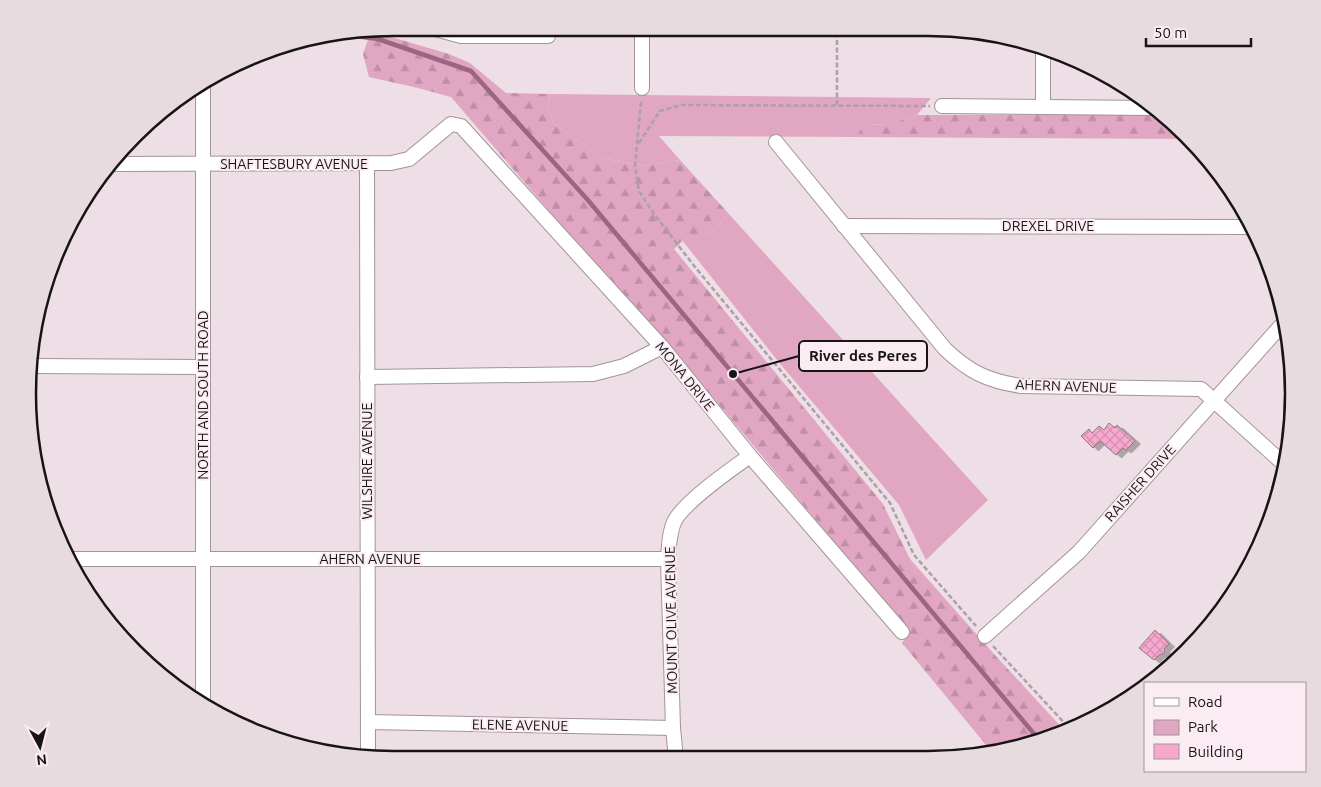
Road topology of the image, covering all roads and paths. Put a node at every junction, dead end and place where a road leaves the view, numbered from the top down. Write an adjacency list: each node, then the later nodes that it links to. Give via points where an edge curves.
1 (461, 36): 2 (street)
2 (548, 36)
3 (642, 36): 6 (street)
4 (837, 36): 8 (path)
5 (1043, 55): 10 (street)
6 (642, 88): 14 (path)
7 (203, 91): 16 (street, NORTH AND SOUTH ROAD)
8 (836, 105): 9 (path); 14 (path, via 673,106 660,111)
9 (942, 106): 10 (street)
10 (1043, 107): 11 (street)
11 (1142, 108)
12 (461, 126): 17 (street, SHAFTESBURY AVENUE, via 452,124 409,158); 21 (street, MONA DRIVE)
13 (776, 142): 18 (street, AHERN AVENUE)
14 (638, 145): 33 (path, via 635,166 639,191 654,214 890,503 914,555)
15 (120, 164): 16 (street, SHAFTESBURY AVENUE)
16 (203, 164): 17 (street, SHAFTESBURY AVENUE); 23 (street, NORTH AND SOUTH ROAD)
17 (367, 164): 24 (street, WILSHIRE AVENUE)
18 (844, 226): 19 (street, DREXEL DRIVE); 25 (street, AHERN AVENUE, via 945,349 978,375 1021,386 1201,389)
19 (1244, 227)
20 (1279, 328): 25 (street, RAISHER DRIVE)
21 (662, 347): 24 (street, via 624,366 593,374); 26 (street, MONA DRIVE)
22 (37, 366): 23 (street)
23 (202, 367): 31 (street, NORTH AND SOUTH ROAD)
24 (367, 376): 28 (street, WILSHIRE AVENUE)
25 (1214, 400): 27 (street, AHERN AVENUE); 33 (street, RAISHER DRIVE, via 1079,552)
26 (750, 456): 30 (street, MOUNT OLIVE AVENUE, via 711,485 675,520); 32 (street, MONA DRIVE)
27 (1279, 459)
28 (368, 558): 30 (street, AHERN AVENUE); 31 (street, AHERN AVENUE); 35 (street, WILSHIRE AVENUE)
29 (77, 559): 31 (street, AHERN AVENUE)
30 (668, 559): 37 (street, MOUNT OLIVE AVENUE)
31 (202, 560): 34 (street, NORTH AND SOUTH ROAD)
32 (902, 632)
33 (985, 636): 36 (path)
34 (202, 695)
35 (368, 722): 37 (street, ELENE AVENUE); 38 (street, WILSHIRE AVENUE)
36 (1065, 724)
37 (673, 728): 39 (street, MOUNT OLIVE AVENUE)
38 (368, 750)
39 (675, 751)

